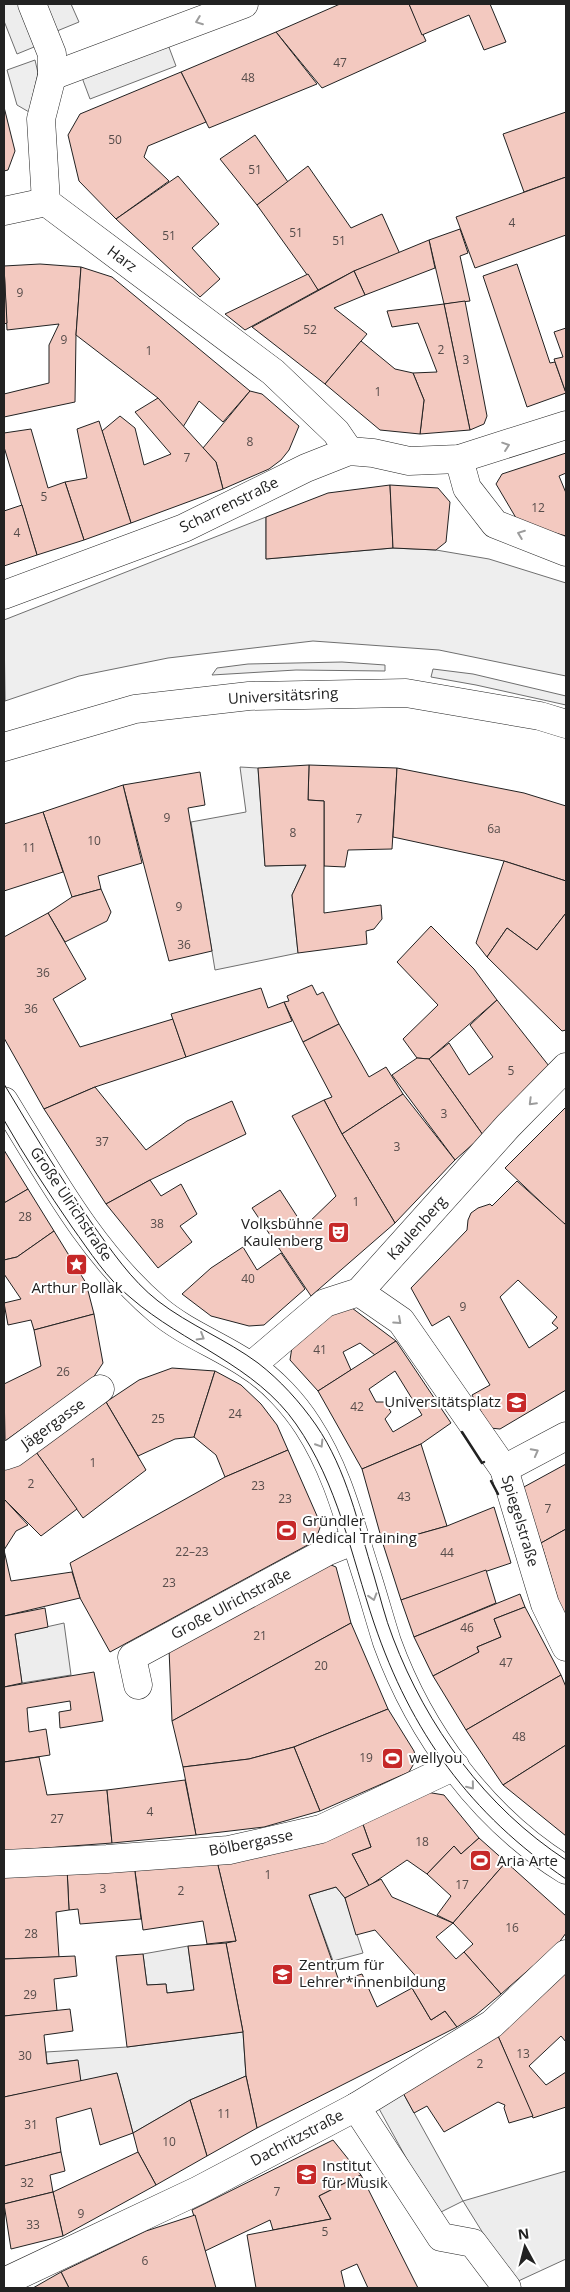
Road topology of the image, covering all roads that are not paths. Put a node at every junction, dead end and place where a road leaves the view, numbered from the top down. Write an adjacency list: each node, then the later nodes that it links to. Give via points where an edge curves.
1 (32, 4): 3 (street, via 52,54)
2 (244, 4): 3 (street, one-way to 3)
3 (52, 76): 4 (street, via 41,119)
4 (46, 202): 5 (street); 7 (street, Harz, via 273,372 336,432)
5 (4, 212)
6 (566, 425): 8 (street, Scharrenstraße, one-way to 6)
7 (350, 452): 8 (street, Scharrenstraße, via 409,461); 10 (street, Scharrenstraße, via 306,468 184,528)
8 (460, 460): 9 (street, one-way to 8, via 495,524 467,488)
9 (566, 552)
10 (4, 595)
11 (566, 724): 12 (street, Universitätsring, via 540,716 406,693 249,696 135,709)
12 (4, 748)
13 (566, 1067): 15 (street, Kaulenberg, one-way to 15, via 508,1126)
14 (4, 1101): 16 (street, Große Ulrichstraße, one-way to 16, via 62,1196 109,1262 159,1311)
15 (359, 1292): 16 (street, via 325,1303); 20 (street, Spiegelstraße, one-way to 20, via 401,1321)
16 (252, 1366): 21 (street, Große Ulrichstraße, one-way to 21, via 306,1422 325,1452 340,1487)
17 (100, 1390): 19 (street, Jägergasse, via 13,1453)
18 (566, 1436): 20 (street, one-way to 18)
19 (4, 1456)
20 (504, 1468): 22 (street, Spiegelstraße, via 545,1604)
21 (355, 1540): 23 (street, Große Ulrichstraße, via 132,1657); 24 (street, Große Ulrichstraße, one-way to 24, via 388,1643 428,1727)
22 (566, 1647)
23 (138, 1685)
24 (454, 1766): 25 (street, Bölbergasse, via 321,1829 229,1850); 26 (street, Große Ulrichstraße, one-way to 26, via 504,1822 540,1854)
25 (4, 1864)
26 (566, 1870)
27 (566, 1954): 28 (street, Dachritzstraße, via 492,2024)
28 (356, 2107): 29 (street, Dachritzstraße, via 199,2190); 30 (street, via 441,2237 473,2243)
29 (4, 2282)
30 (507, 2288)

